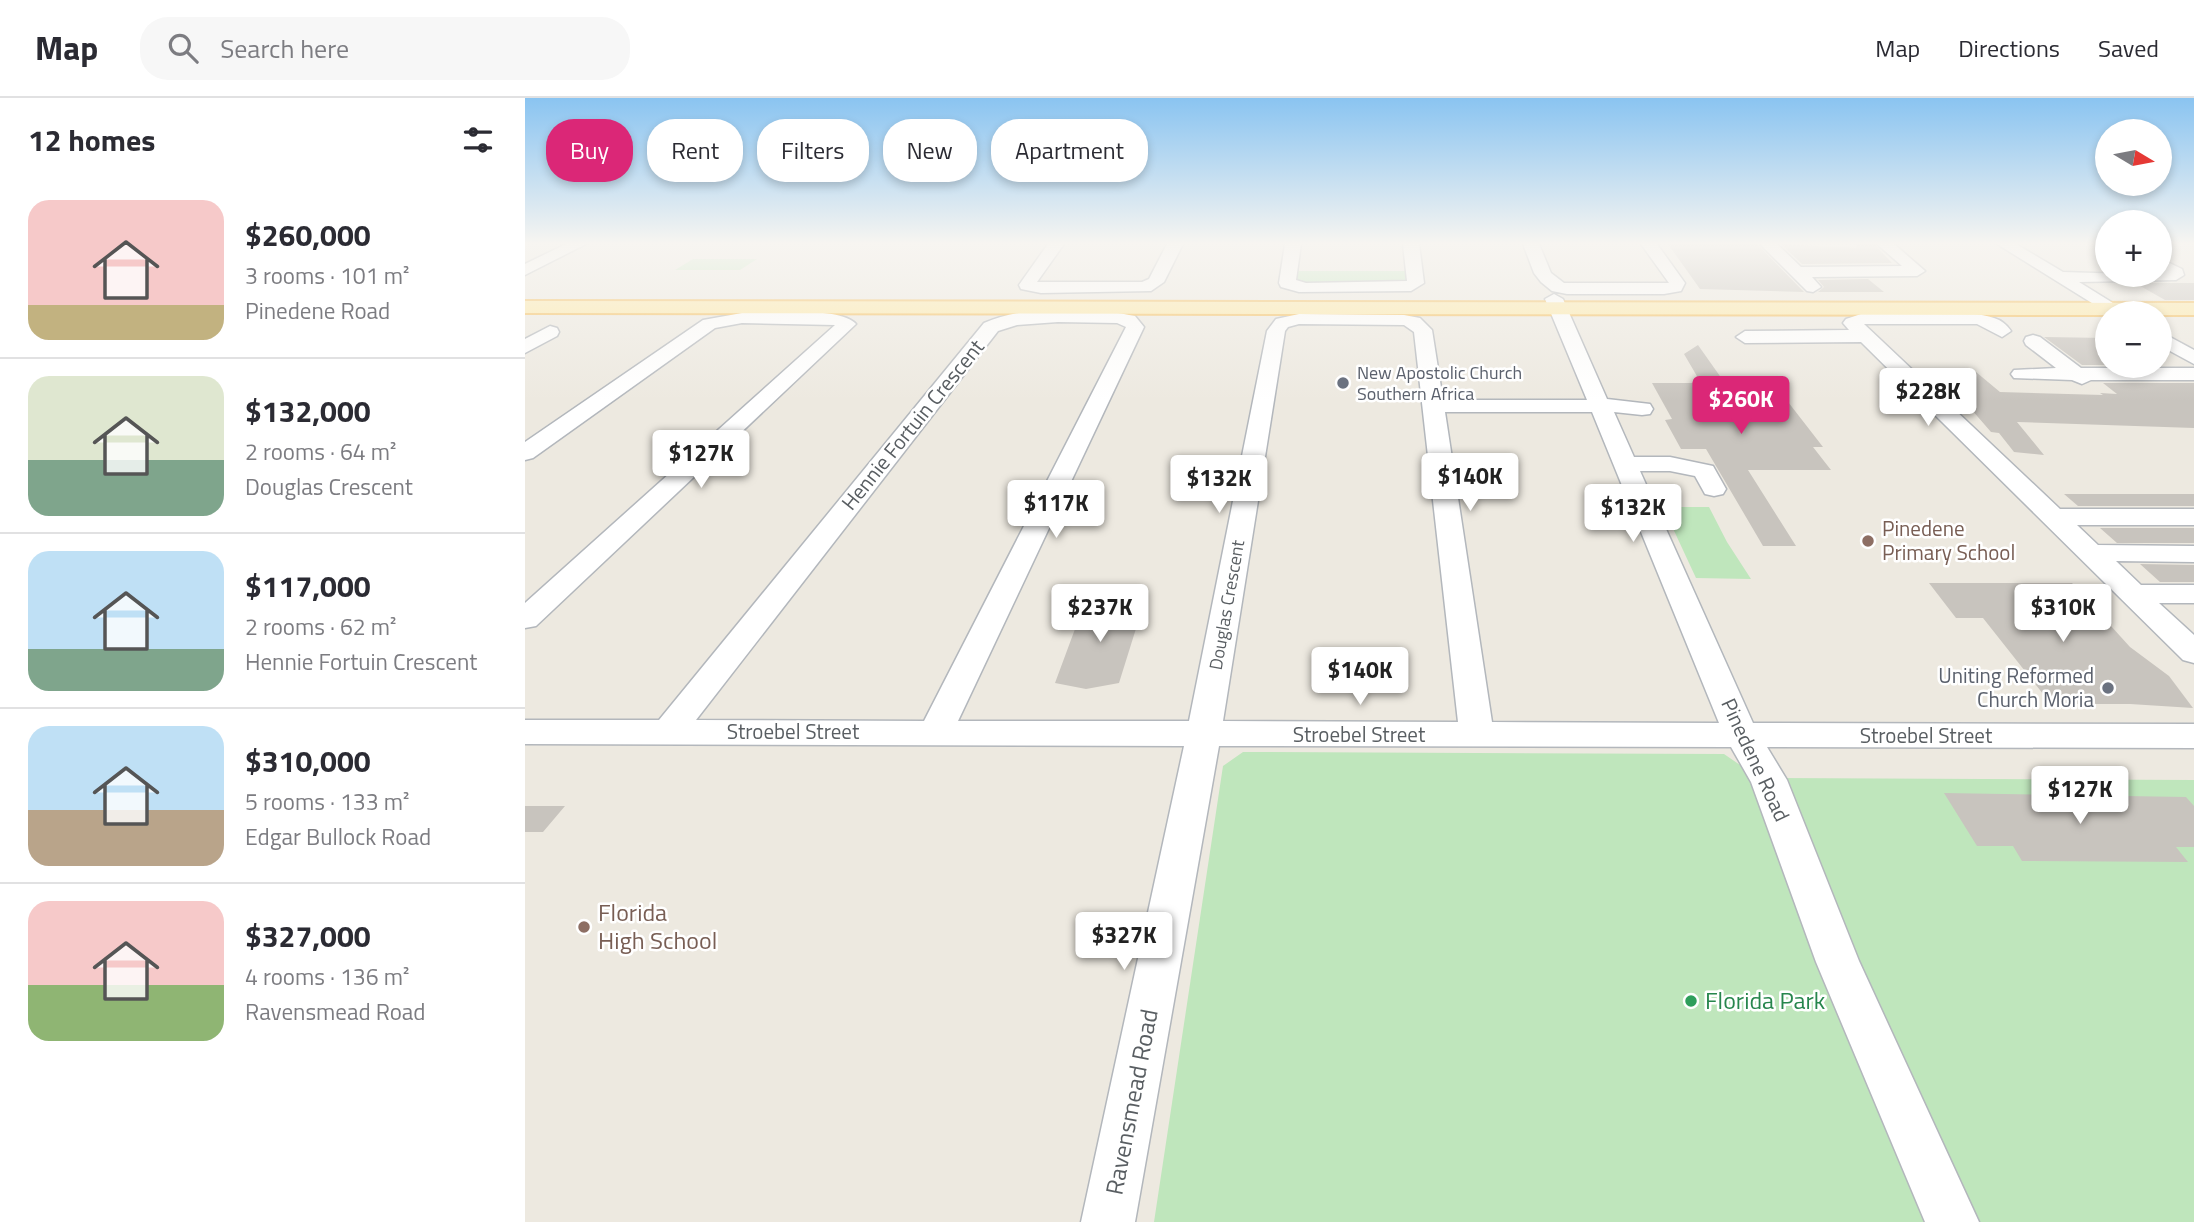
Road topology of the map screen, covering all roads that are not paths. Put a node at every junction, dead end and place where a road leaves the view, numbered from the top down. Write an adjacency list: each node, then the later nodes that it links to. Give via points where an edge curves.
1 (1562, 296): 3 (street)
2 (525, 297): 3 (main road)
3 (1555, 298): 6 (main road); 7 (main road); 22 (street, Pinedene Road)
4 (2194, 300): 5 (main road)
5 (2172, 302)
6 (525, 307)
7 (2095, 307)
8 (2172, 308): 9 (main road)
9 (2194, 309)
10 (2002, 331): 12 (street, via 1977,319 1854,321)
11 (550, 332): 16 (street)
12 (1864, 336): 13 (street); 28 (street)
13 (1745, 337)
14 (2033, 341): 20 (street)
15 (2172, 345): 17 (street)
16 (525, 347)
17 (2187, 354)
18 (2021, 374): 20 (street)
19 (2194, 374): 20 (street)
20 (2078, 375): 21 (street)
21 (2100, 390)
22 (1600, 405): 23 (street); 24 (street); 26 (street, Pinedene Road)
23 (1431, 406): 39 (street, Douglas Crescent, via 1423,330 1414,322 1299,319 1277,327); 40 (street, Douglas Crescent)
24 (1642, 409)
25 (525, 453): 34 (street, via 709,324 742,318 836,319 847,324)
26 (1625, 464): 27 (street, via 1670,464 1704,471); 42 (street, Pinedene Road)
27 (1714, 489)
28 (2052, 517): 29 (street); 30 (street)
29 (2194, 517)
30 (2091, 553): 31 (street); 32 (street)
31 (2194, 554)
32 (2133, 594): 33 (street); 35 (street)
33 (2194, 594)
34 (525, 619)
35 (2194, 653)
36 (525, 732): 37 (street, Stroebel Street)
37 (668, 732): 38 (street, Stroebel Street); 38 (street, Hennie Fortuin Crescent, via 991,327 1015,318 1129,320 1135,327)
38 (935, 732): 39 (street, Stroebel Street)
39 (1204, 734): 40 (street, Stroebel Street); 44 (street, Ravensmead Road)
40 (1477, 736): 42 (street, Stroebel Street)
41 (2194, 736): 42 (street, Stroebel Street, via 2020,727)
42 (1749, 746): 43 (street); 45 (street, Pinedene Road, via 1769,780 1838,962)
43 (2194, 754)
44 (1108, 1222)
45 (1952, 1222)

